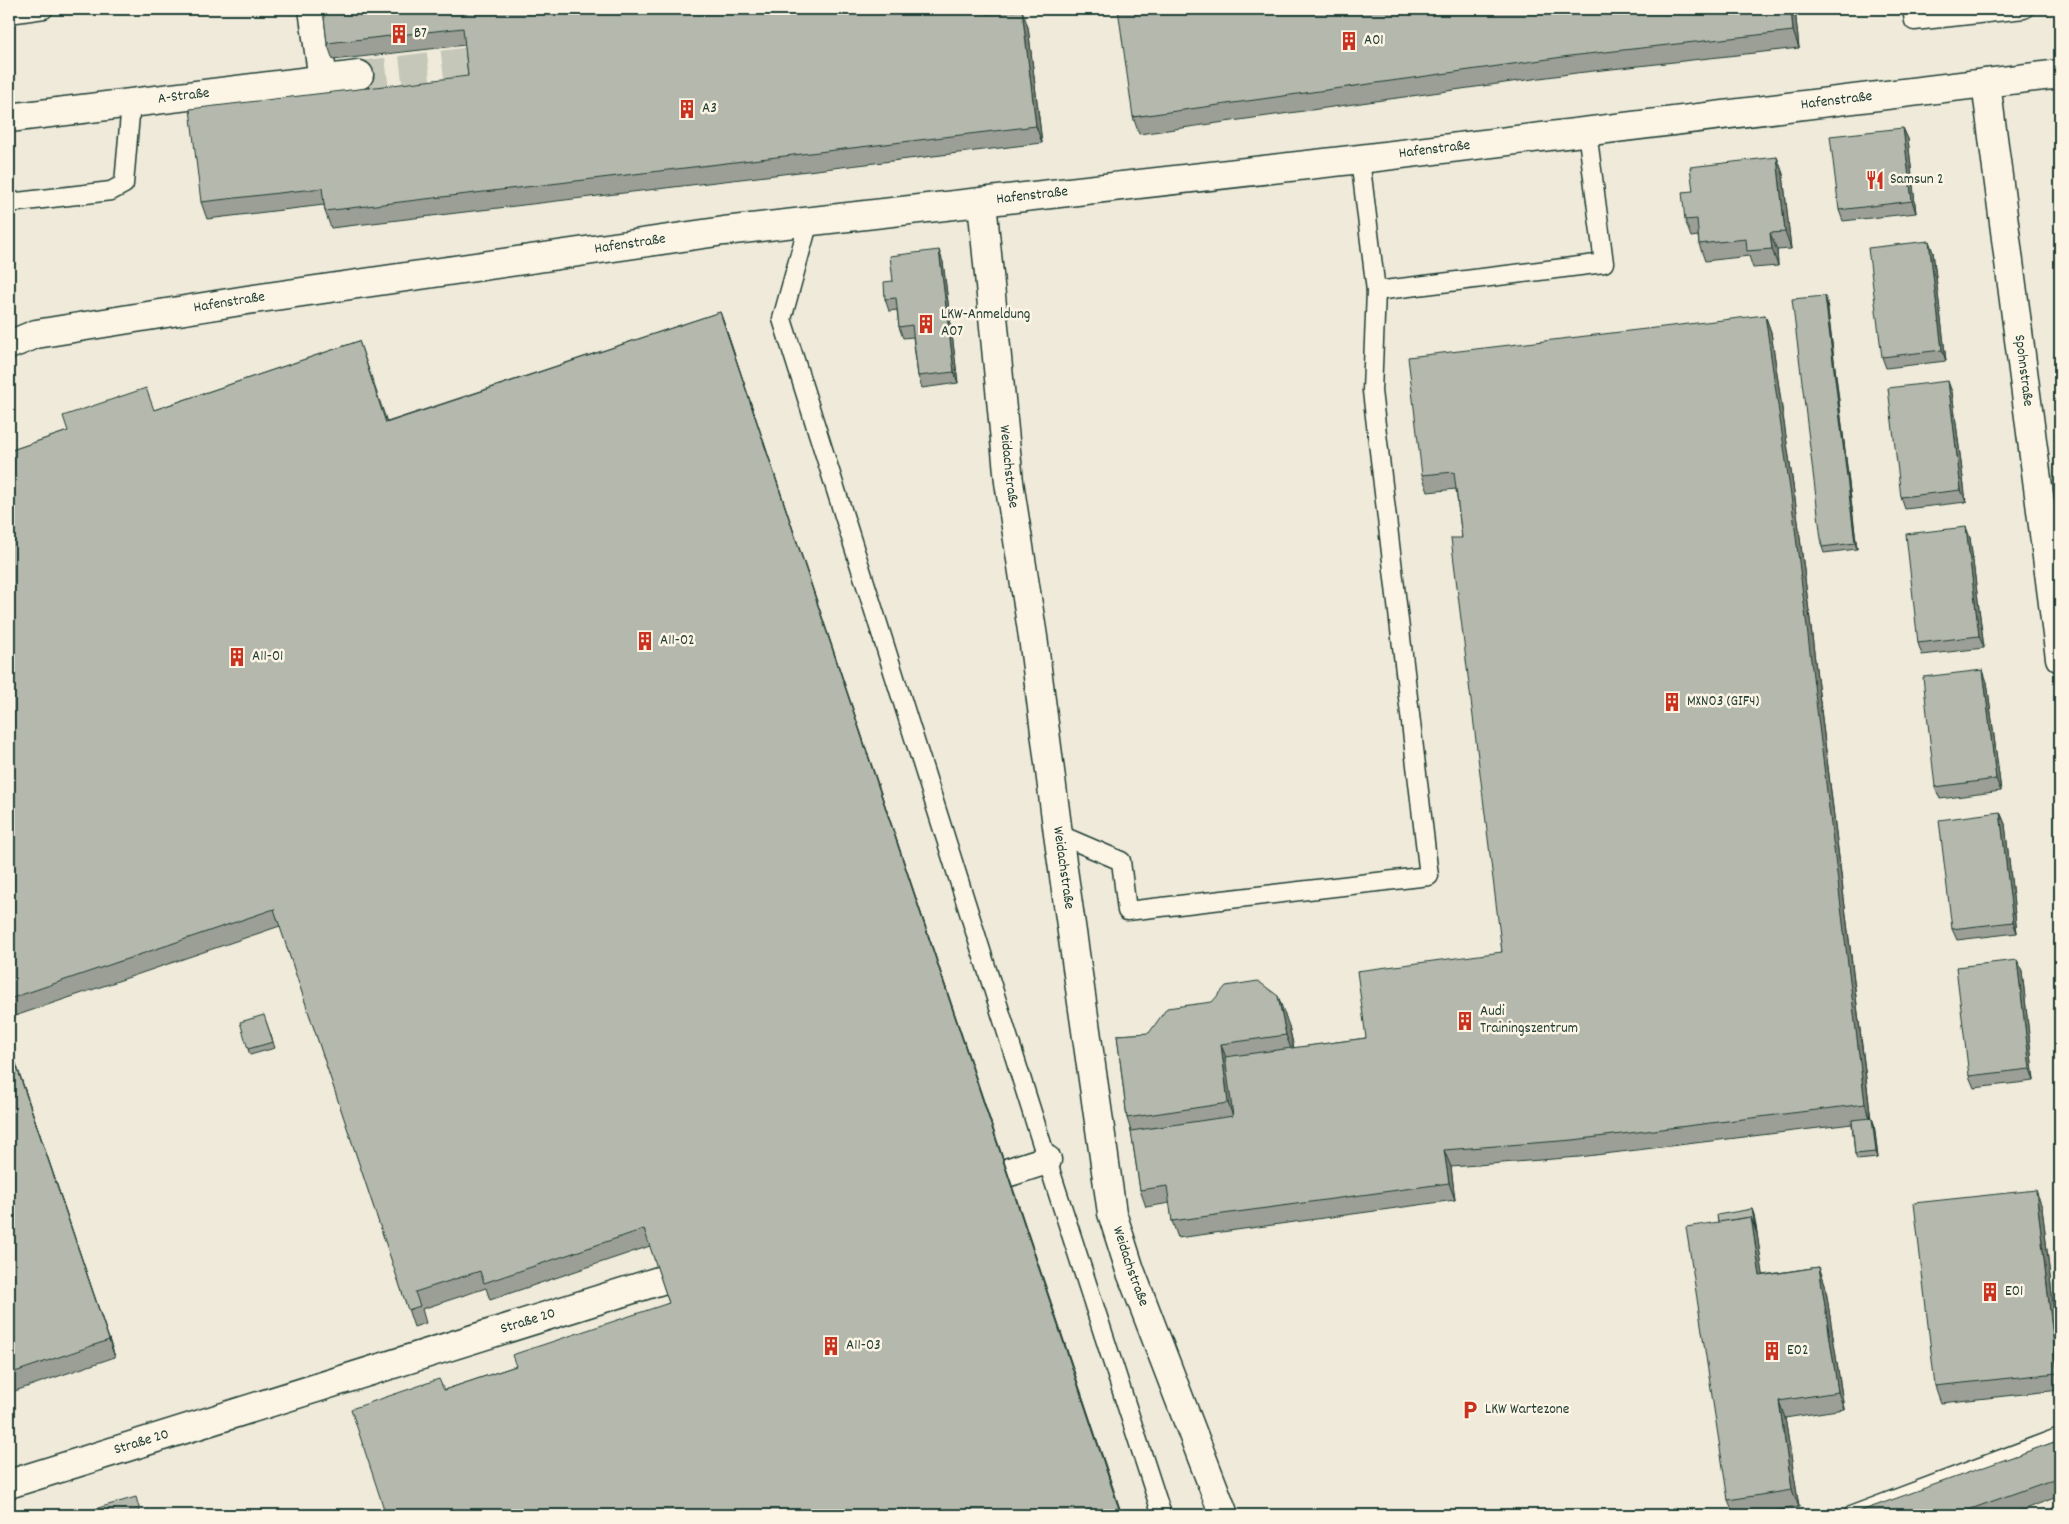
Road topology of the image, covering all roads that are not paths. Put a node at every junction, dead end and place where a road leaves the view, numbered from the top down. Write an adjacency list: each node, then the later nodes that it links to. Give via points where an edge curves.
1 (44, 9): 5 (lane)
2 (313, 9): 8 (street)
3 (1912, 9): 4 (lane, via 1914,21)
4 (2024, 9)
5 (9, 14)
6 (2060, 74): 9 (street, Hafenstraße)
7 (359, 75): 8 (street, A-Straße)
8 (323, 80): 10 (street, A-Straße)
9 (1986, 83): 12 (street, Hafenstraße); 19 (street, Spohnstraße)
10 (131, 103): 11 (street, A-Straße); 15 (lane, via 124,184 112,191)
11 (9, 118)
12 (1587, 132): 13 (street, Hafenstraße); 17 (lane, via 1604,262)
13 (1360, 159): 14 (street, Hafenstraße); 17 (lane)
14 (982, 202): 16 (street, Hafenstraße); 20 (street, Weidachstraße, via 1009,482)
15 (9, 203)
16 (809, 221): 18 (street, Hafenstraße, via 247,300 36,334); 21 (lane, via 782,319)
17 (1376, 291): 20 (lane, via 1372,391 1429,876 1127,911 1121,861)
18 (9, 345)
19 (2060, 658)
20 (1058, 834): 27 (street, Weidachstraße, via 1112,1213 1130,1270)
21 (1047, 1160): 22 (street); 26 (lane)
22 (944, 1192)
23 (718, 1263): 25 (street, Straße 20)
24 (2060, 1437): 28 (lane)
25 (9, 1484)
26 (1162, 1515)
27 (1224, 1515)
28 (1853, 1515)

